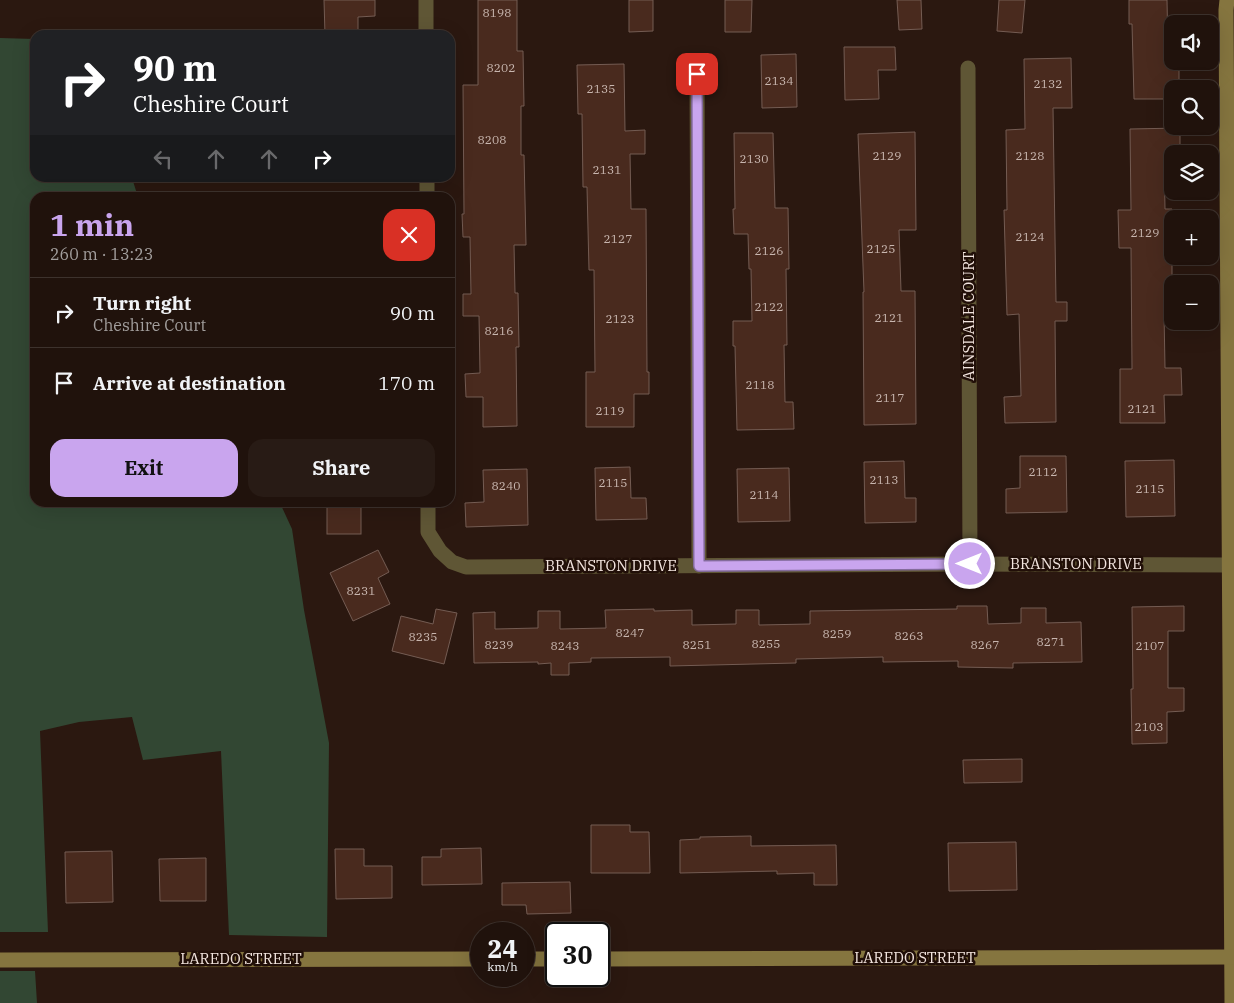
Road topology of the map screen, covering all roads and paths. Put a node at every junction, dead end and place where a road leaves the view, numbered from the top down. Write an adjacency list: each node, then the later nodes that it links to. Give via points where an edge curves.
1 (426, 0): 3 (street)
2 (1227, 0): 8 (street)
3 (426, 30)
4 (968, 68): 7 (street, AINSDALE COURT)
5 (697, 74): 9 (street)
6 (428, 507): 9 (street, BRANSTON DRIVE, via 428,532 440,551 452,562 466,567)
7 (970, 564): 8 (street, BRANSTON DRIVE); 9 (street, BRANSTON DRIVE)
8 (1228, 565): 10 (street)
9 (699, 566)
10 (1232, 957): 11 (street, LAREDO STREET); 14 (street)
11 (610, 958)
12 (470, 959): 13 (street, LAREDO STREET)
13 (0, 960)
14 (1232, 1003)

